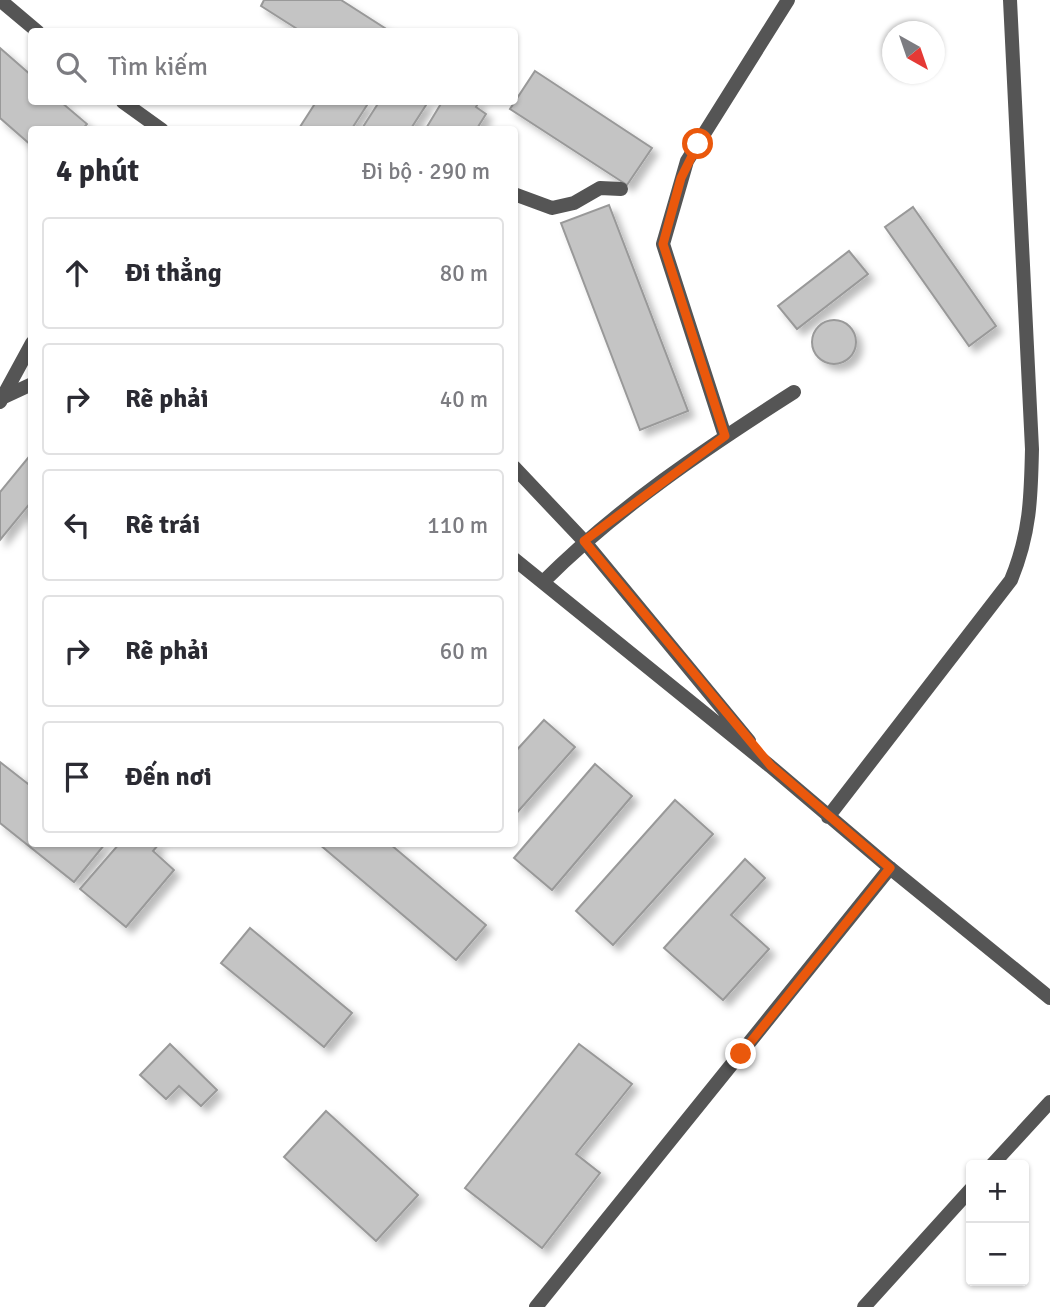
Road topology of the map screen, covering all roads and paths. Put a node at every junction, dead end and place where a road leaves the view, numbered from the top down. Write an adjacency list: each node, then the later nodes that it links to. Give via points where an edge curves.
1 (788, 0): 15 (street, via 687,161 663,244)
2 (1010, 0): 21 (street, via 1032,449 1031,514 1011,580)
3 (0, 1): 4 (street)
4 (33, 28)
5 (127, 105): 6 (street)
6 (140, 115): 7 (street); 8 (street)
7 (136, 126)
8 (156, 126)
9 (621, 189): 10 (street, via 600,188 574,203 552,208)
10 (518, 195)
11 (28, 351): 14 (street)
12 (28, 386): 14 (street)
13 (794, 392): 15 (street)
14 (2, 399)
15 (725, 436): 17 (street)
16 (518, 471): 17 (street)
17 (584, 541): 19 (street); 20 (street)
18 (518, 562): 19 (street)
19 (543, 582): 20 (street)
20 (771, 766): 21 (street)
21 (828, 817): 22 (street)
22 (890, 868): 23 (street); 27 (street)
23 (1050, 998)
24 (1050, 1102): 25 (street)
25 (997, 1160)
26 (966, 1195): 28 (street)
27 (536, 1307)
28 (864, 1307)

